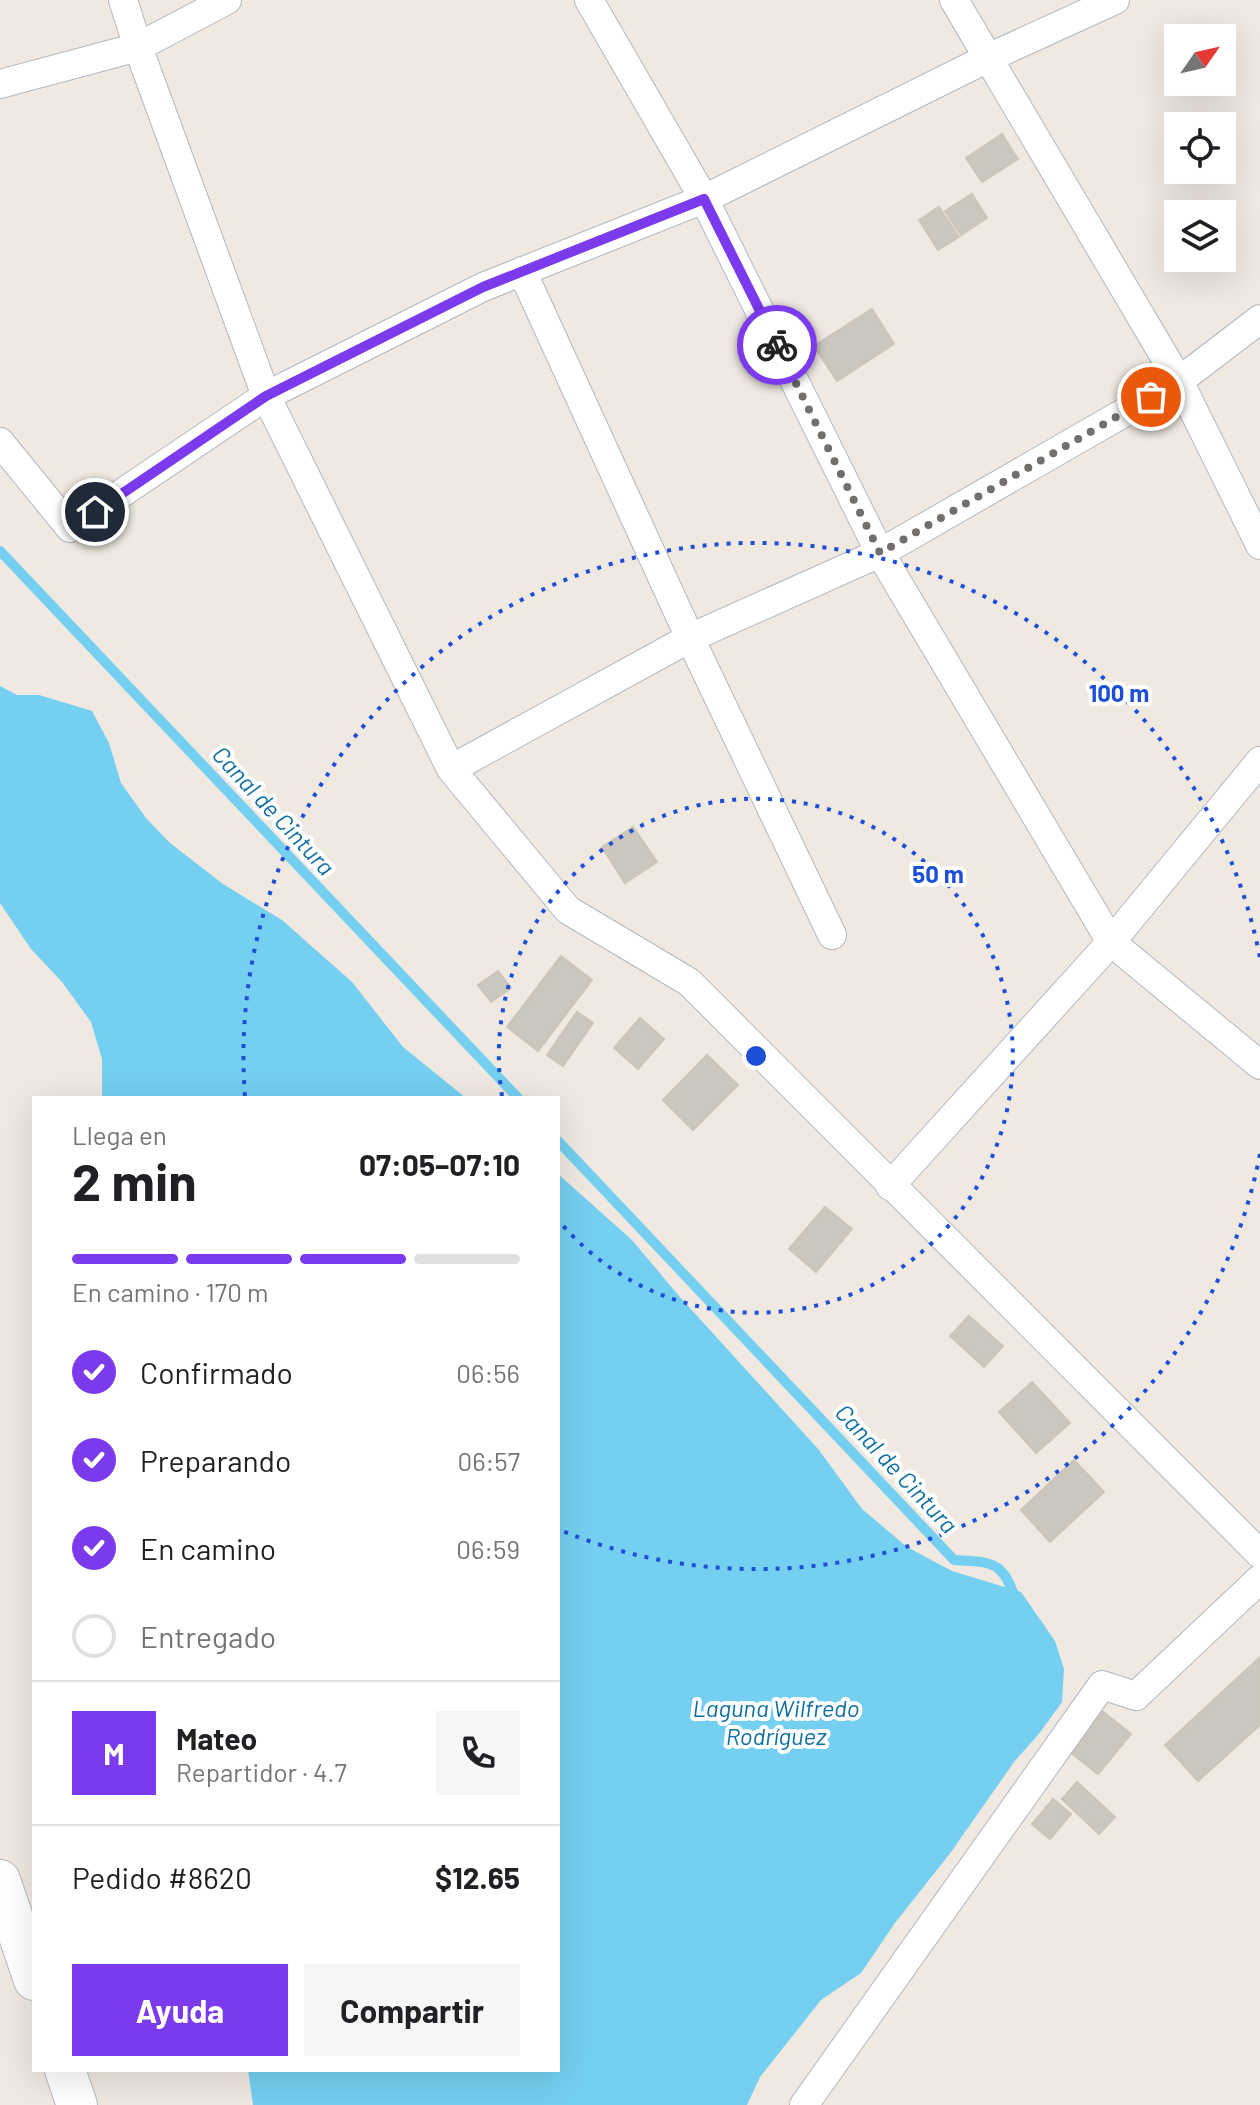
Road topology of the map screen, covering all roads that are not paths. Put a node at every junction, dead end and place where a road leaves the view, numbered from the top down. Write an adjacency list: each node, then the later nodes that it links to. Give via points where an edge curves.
1 (123, 0): 6 (street)
2 (227, 0): 6 (street)
3 (589, 0): 9 (street)
4 (954, 0): 7 (street)
5 (1115, 0): 7 (street)
6 (138, 47): 8 (street); 13 (street)
7 (988, 58): 9 (street); 12 (street)
8 (0, 84)
9 (704, 199): 10 (street); 16 (street)
10 (522, 271): 13 (street); 17 (street)
11 (1260, 319): 12 (street)
12 (1179, 381): 15 (street); 16 (street)
13 (266, 396): 14 (street, via 70,528); 19 (street)
14 (0, 442)
15 (1260, 545)
16 (880, 553): 17 (street); 21 (street)
17 (690, 638): 19 (street); 20 (street)
18 (1260, 761): 21 (street)
19 (451, 769): 23 (street, via 568,910 689,982)
20 (832, 935)
21 (1111, 942): 22 (street); 23 (street)
22 (1260, 1065)
23 (890, 1186): 24 (street)
24 (1260, 1554)
25 (1260, 1579): 30 (street, via 1136,1696 1102,1685)
26 (0, 1880): 27 (main road)
27 (32, 1974)
28 (66, 2072): 29 (main road)
29 (77, 2105)
30 (804, 2105)

